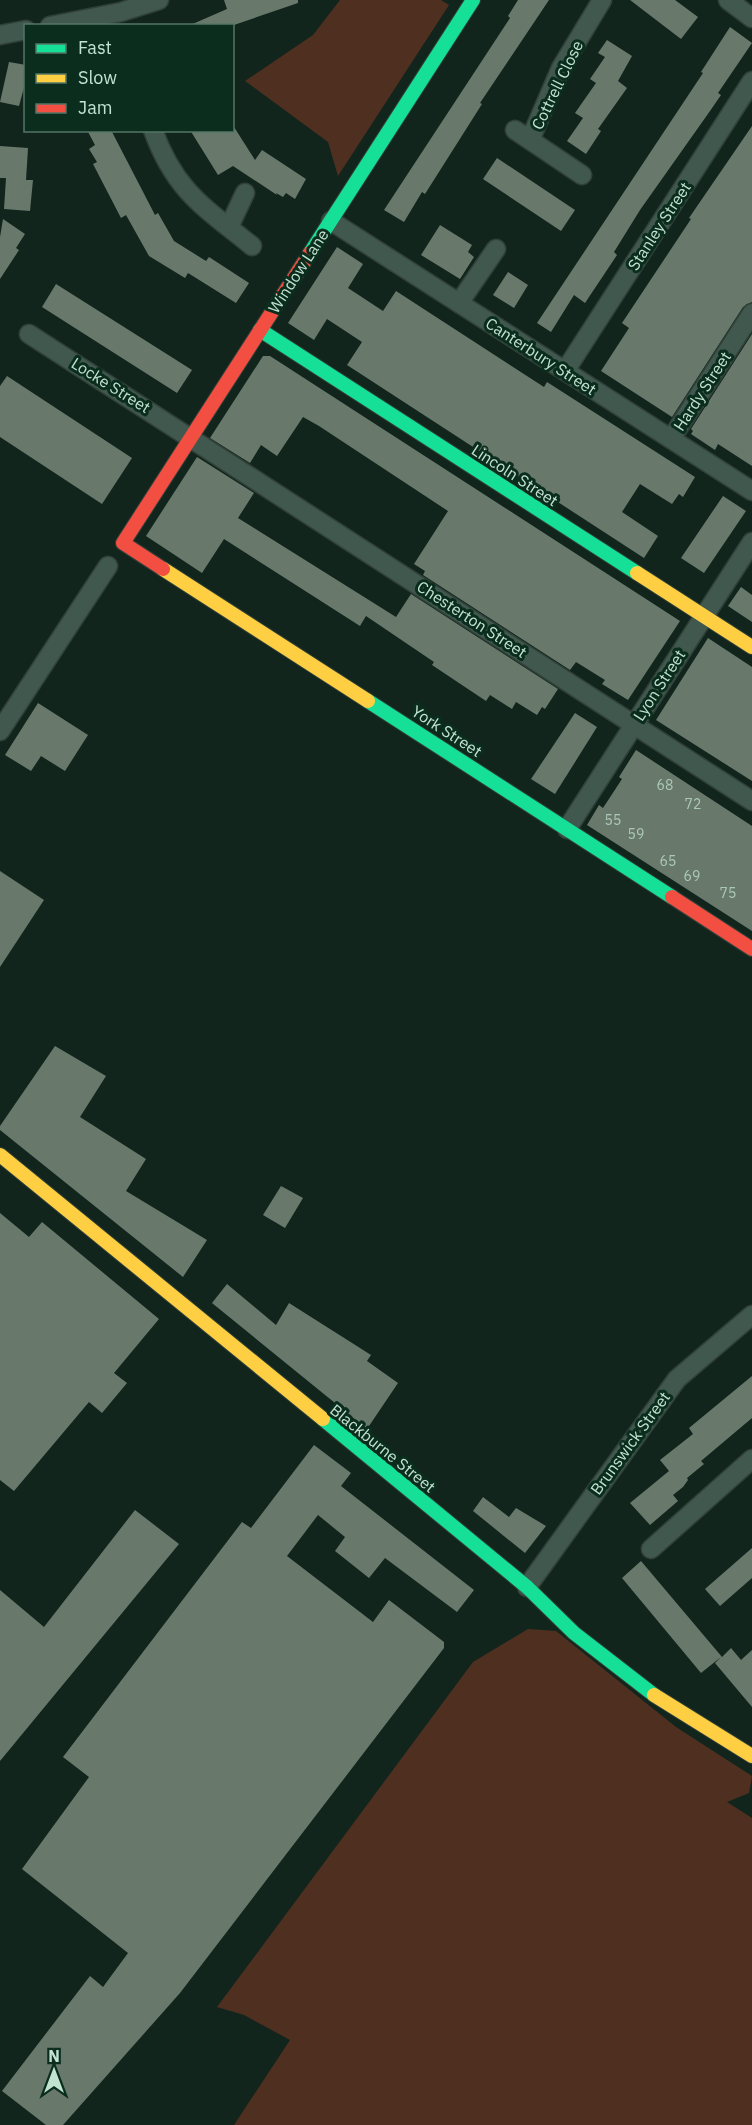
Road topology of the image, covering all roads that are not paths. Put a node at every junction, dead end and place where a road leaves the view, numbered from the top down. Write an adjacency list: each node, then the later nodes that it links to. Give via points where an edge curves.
1 (159, 0): 6 (street)
2 (473, 0): 16 (street, Window Lane)
3 (602, 0): 13 (street, Cottrell Close, via 561,68)
4 (728, 0): 5 (street)
5 (752, 18)
6 (123, 19): 7 (street)
7 (71, 24)
8 (24, 30): 9 (street)
9 (0, 35)
10 (752, 81): 24 (street, Stanley Street)
11 (515, 130): 13 (street, Cottrell Close)
12 (154, 132): 17 (street, via 164,160 180,185)
13 (530, 140): 14 (street, Cottrell Close)
14 (582, 175)
15 (245, 193): 17 (street)
16 (331, 220): 20 (street, Canterbury Street); 22 (street, Window Lane)
17 (229, 227): 18 (street)
18 (252, 246)
19 (496, 249): 20 (street)
20 (459, 303): 24 (street, Canterbury Street)
21 (752, 313): 26 (street, Hardy Street)
22 (260, 330): 25 (street, Window Lane); 31 (street, Lincoln Street)
23 (29, 334): 25 (street, Locke Street)
24 (565, 371): 26 (street, Canterbury Street)
25 (192, 437): 29 (street, Window Lane); 33 (street, Chesterton Street)
26 (671, 439): 27 (street, Canterbury Street)
27 (752, 492)
28 (752, 542): 31 (street, Lyon Street)
29 (123, 543): 36 (street, York Street)
30 (108, 566): 34 (street)
31 (704, 616): 32 (street, Lincoln Street); 33 (street, Lyon Street)
32 (752, 647)
33 (634, 724): 35 (street, Chesterton Street); 36 (street, Lyon Street)
34 (0, 731)
35 (752, 801)
36 (567, 829): 37 (street, York Street)
37 (752, 949)
38 (0, 1155): 42 (street, Blackburne Street)
39 (752, 1315): 42 (street, Brunswick Street, via 677,1379)
40 (752, 1459): 41 (street)
41 (651, 1549)
42 (527, 1587): 43 (street, Blackburne Street, via 574,1633 643,1689)
43 (752, 1756)

